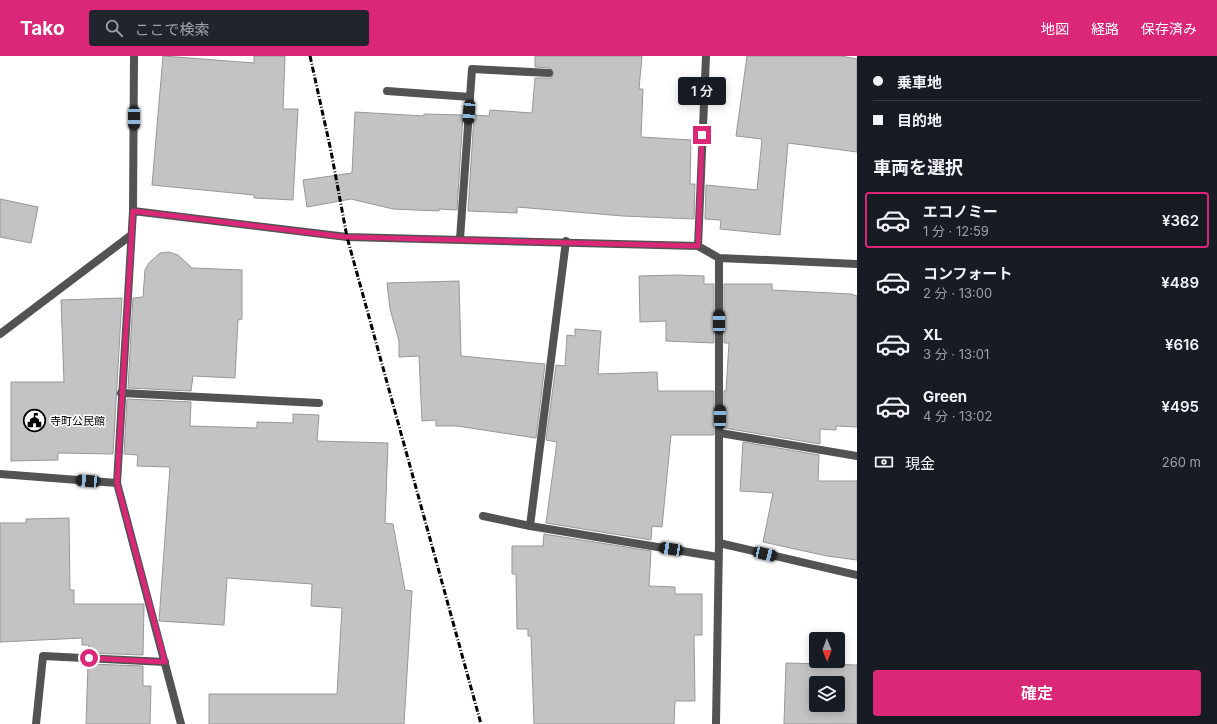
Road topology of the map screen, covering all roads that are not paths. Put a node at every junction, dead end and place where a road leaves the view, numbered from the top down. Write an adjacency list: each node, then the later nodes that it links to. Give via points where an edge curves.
1 (134, 56): 6 (street)
2 (706, 56): 10 (street)
3 (549, 74): 5 (street, via 472,69)
4 (387, 91): 5 (street)
5 (470, 97): 8 (street)
6 (133, 211): 7 (street); 8 (street, via 346,237)
7 (130, 236): 13 (street); 14 (street)
8 (460, 239): 9 (street)
9 (566, 241): 10 (street); 21 (street)
10 (698, 246): 11 (street)
11 (719, 258): 12 (street); 16 (street)
12 (857, 264)
13 (0, 334)
14 (121, 393): 15 (street); 19 (street)
15 (319, 403)
16 (720, 433): 17 (street); 22 (street)
17 (857, 456)
18 (0, 474): 19 (street)
19 (117, 483): 25 (street)
20 (483, 516): 21 (street)
21 (530, 526): 23 (street)
22 (719, 543): 23 (street); 24 (street)
23 (718, 556): 28 (street)
24 (857, 575)
25 (165, 662): 26 (street, via 43,656); 27 (street)
26 (36, 724)
27 (182, 724)
28 (716, 724)

